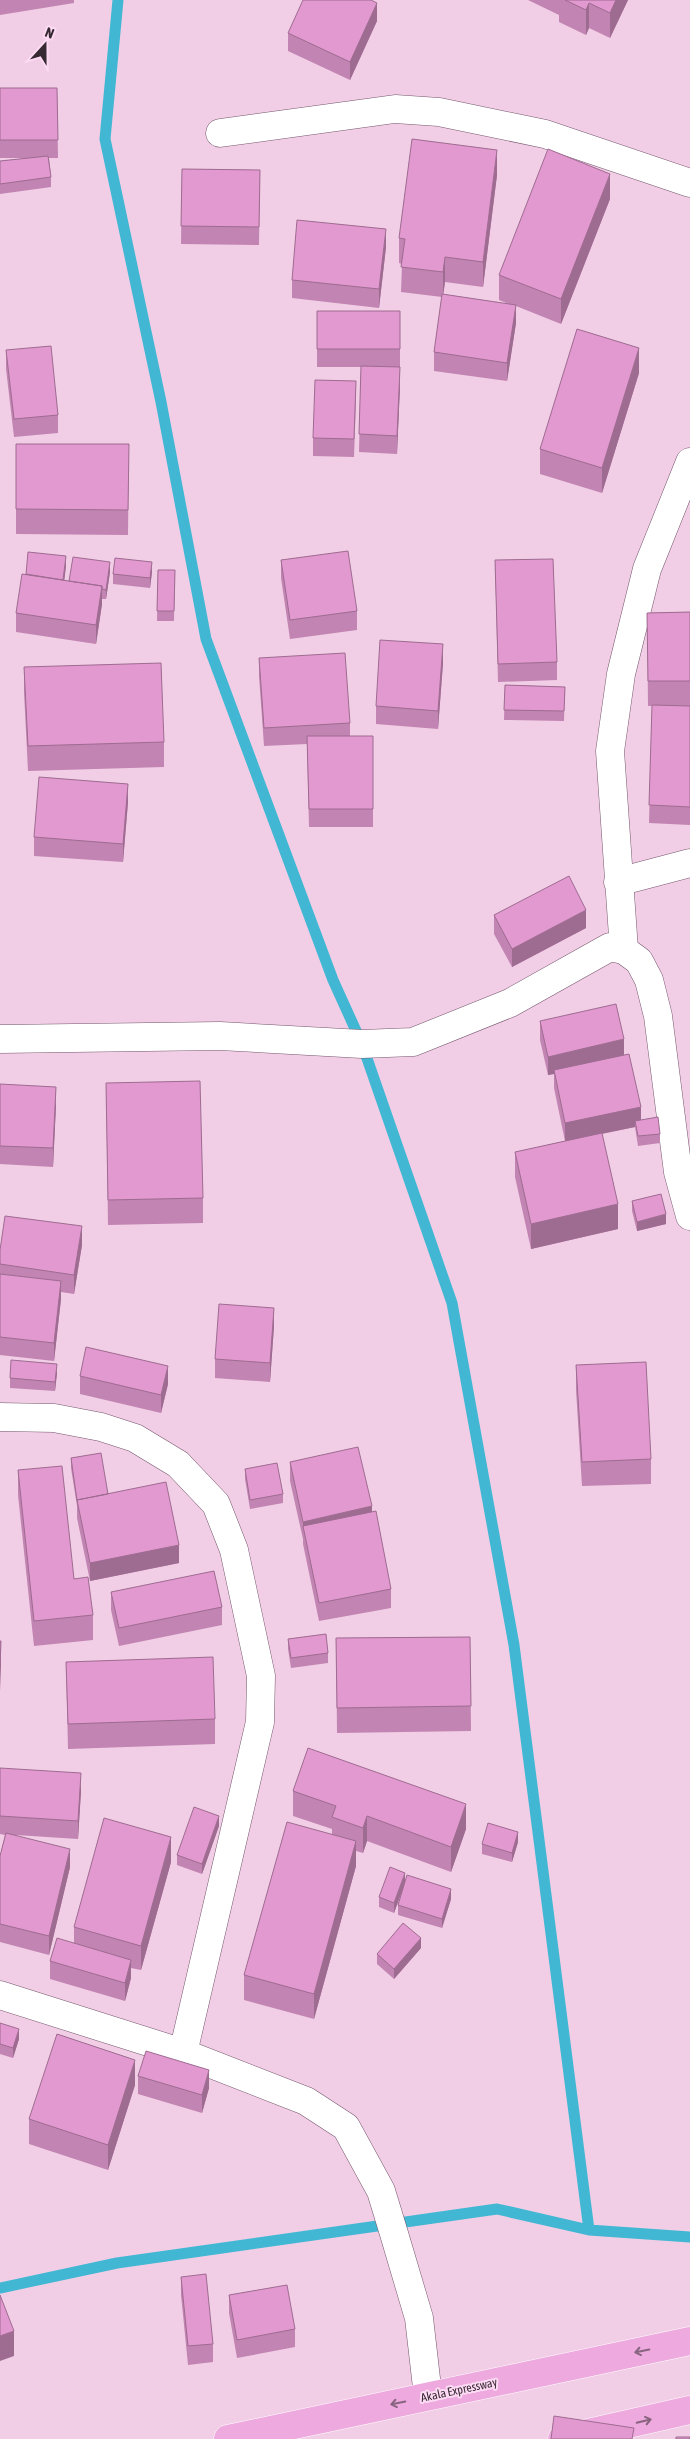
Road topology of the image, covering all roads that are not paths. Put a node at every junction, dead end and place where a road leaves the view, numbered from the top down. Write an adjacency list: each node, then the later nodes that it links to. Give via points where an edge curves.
1 (220, 133): 2 (street, via 395,109 438,112 545,134)
2 (690, 183)
3 (690, 462): 5 (street, via 647,569 621,674 610,751)
4 (690, 863): 5 (street)
5 (618, 882): 6 (street)
6 (624, 950): 7 (street, via 610,947 510,1003 413,1042 362,1044 220,1036); 8 (street, via 639,961 649,980 658,1016 678,1172)
7 (0, 1039)
8 (690, 1216)
9 (0, 1417): 11 (street, via 54,1418 136,1438 178,1464 216,1504 234,1550 261,1676 260,1722)
10 (0, 1995): 11 (street)
11 (183, 2053): 13 (street, via 306,2101 346,2127 381,2191 419,2318)
12 (690, 2341): 13 (main road, Akala Expressway, one-way to 13)
13 (428, 2396): 15 (main road, Akala Expressway, one-way to 15)
14 (690, 2410): 16 (main road, one-way to 14)
15 (228, 2439)
16 (562, 2439)

